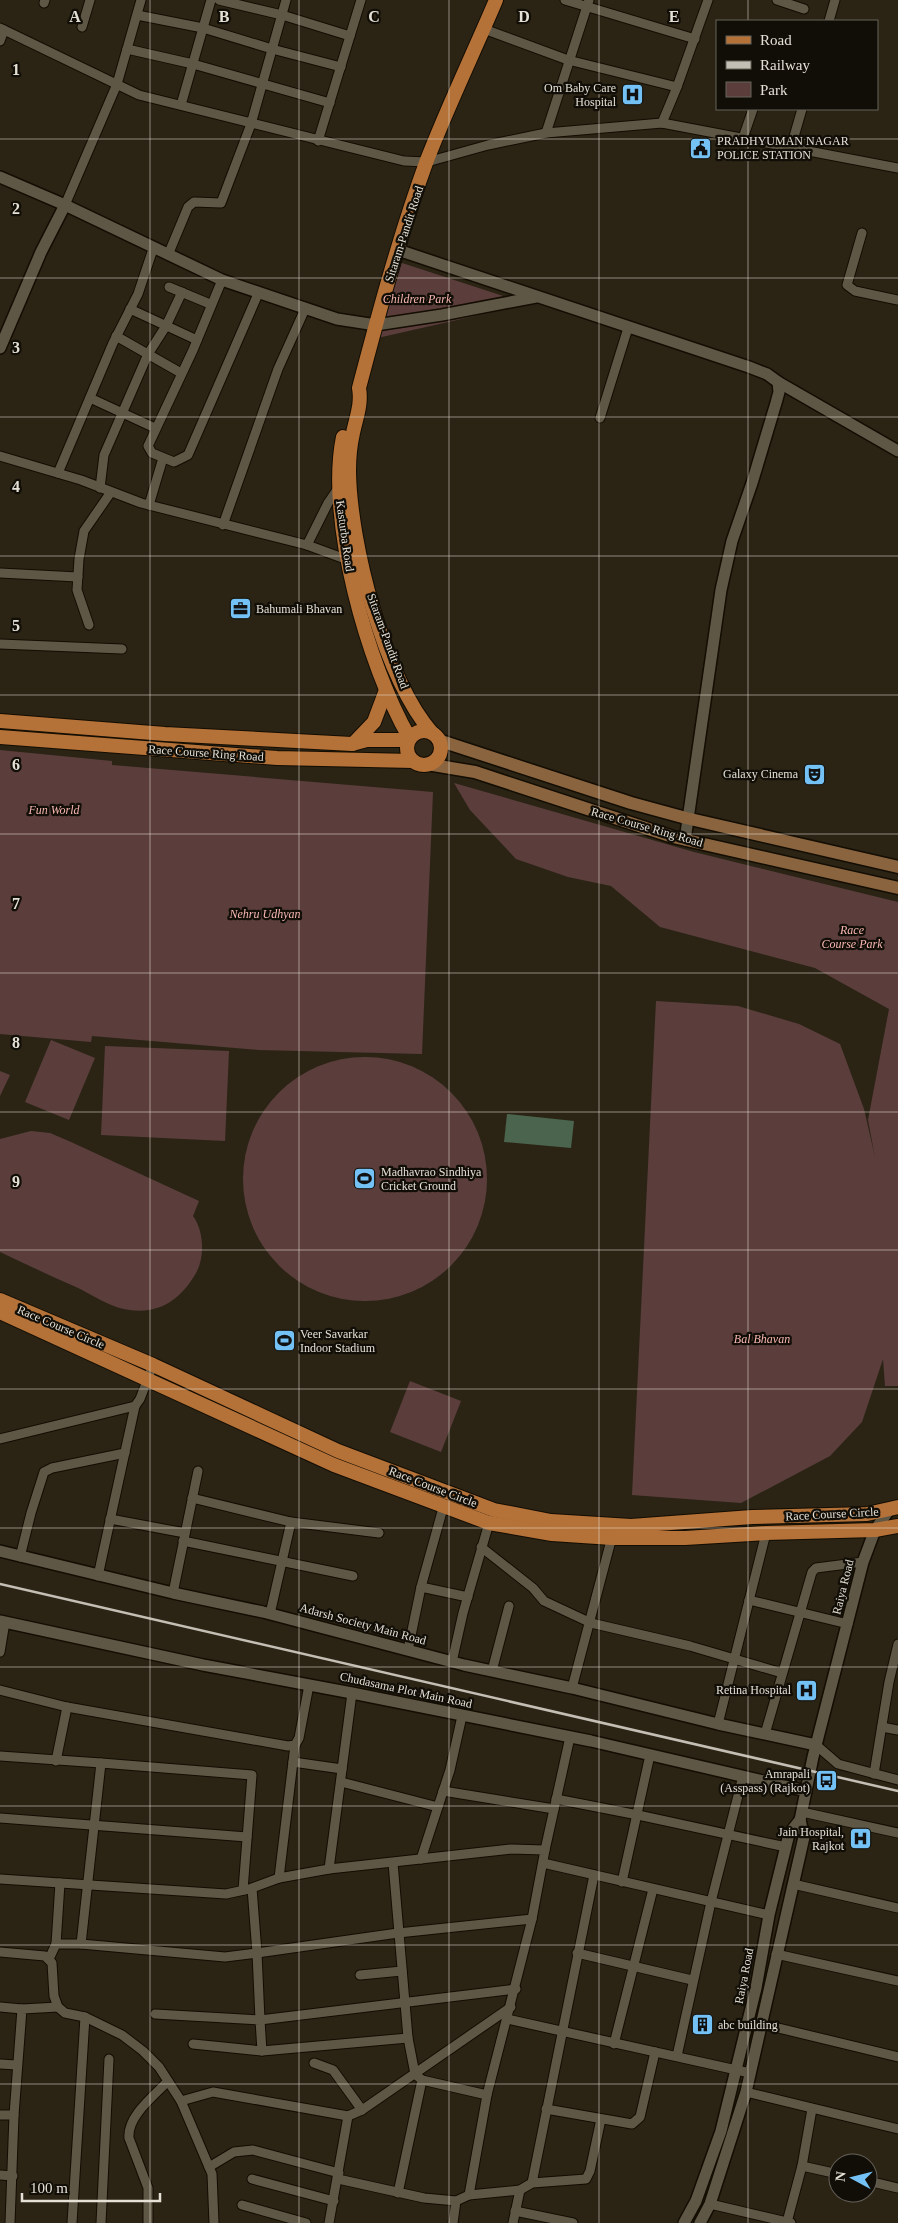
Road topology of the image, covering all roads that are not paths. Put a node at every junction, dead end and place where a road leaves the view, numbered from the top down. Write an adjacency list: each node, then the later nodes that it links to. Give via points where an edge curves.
1 (90, 0): 17 (street)
2 (141, 0): 15 (street)
3 (211, 0): 18 (street)
4 (219, 0): 14 (street)
5 (286, 0): 14 (street)
6 (361, 0): 21 (street)
7 (496, 0): 20 (main road, Sitaram-Pandit Road)
8 (565, 0): 12 (street)
9 (708, 0): 22 (street)
10 (777, 0): 13 (street)
11 (836, 0): 16 (street)
12 (588, 4): 22 (street); 26 (street)
13 (804, 9)
14 (282, 15): 21 (street); 25 (street)
15 (136, 16): 18 (street); 24 (street)
16 (829, 20)
17 (82, 27)
18 (203, 28): 25 (street); 27 (street)
19 (2, 29): 23 (street); 30 (street)
20 (484, 29): 26 (street); 42 (main road, Sitaram-Pandit Road)
21 (350, 36): 28 (street)
22 (695, 39): 31 (street)
23 (0, 41)
24 (127, 49): 27 (street); 30 (street)
25 (272, 49): 28 (street); 29 (street)
26 (568, 60): 31 (street); 38 (street)
27 (193, 64): 29 (street); 33 (street)
28 (341, 67): 32 (street)
29 (263, 82): 32 (street); 37 (street)
30 (117, 84): 33 (street); 45 (street)
31 (677, 87): 36 (street)
32 (330, 103): 40 (street)
33 (181, 106): 37 (street)
34 (753, 110): 39 (street)
35 (802, 110): 41 (street)
36 (662, 123): 38 (street); 39 (street)
37 (251, 124): 40 (street); 49 (street, via 221,203 194,202 188,207)
38 (546, 132): 42 (street)
39 (743, 138): 41 (street)
40 (318, 141): 42 (street, via 404,161)
41 (791, 147): 43 (street)
42 (427, 162): 48 (main road, Sitaram-Pandit Road)
43 (898, 168)
44 (0, 177): 45 (street)
45 (65, 205): 47 (street); 64 (street)
46 (862, 233): 55 (street, via 847,285 855,291)
47 (153, 248): 49 (street); 57 (street)
48 (398, 250): 54 (street); 59 (main road, Sitaram-Pandit Road)
49 (168, 255): 50 (street)
50 (222, 280): 53 (street); 56 (street)
51 (169, 287): 52 (street)
52 (182, 292): 56 (street); 60 (street)
53 (258, 294): 58 (street); 75 (street, via 188,455 174,462)
54 (538, 296): 59 (street); 61 (street)
55 (898, 300)
56 (210, 304): 63 (street)
57 (130, 309): 60 (street); 62 (street)
58 (305, 309): 59 (street, via 338,319); 81 (street, via 278,369)
59 (376, 325): 68 (main road, Sitaram-Pandit Road)
60 (166, 326): 63 (street); 65 (street)
61 (628, 328): 67 (street, via 767,374); 71 (street)
62 (116, 336): 65 (street); 69 (street)
63 (197, 340): 66 (street)
64 (0, 348)
65 (148, 354): 66 (street); 70 (street)
66 (182, 374): 72 (street)
67 (778, 382): 73 (street); 97 (street, via 776,403 732,541 721,590)
68 (359, 388): 77 (main road, Kasturba Road, via 352,398 346,422); 83 (main road, Sitaram-Pandit Road, via 361,399 350,452)
69 (90, 398): 70 (street); 76 (street)
70 (123, 414): 72 (street); 78 (street, via 104,455)
71 (600, 418)
72 (155, 428): 75 (street, via 148,446 152,453)
73 (898, 452)
74 (0, 456): 76 (street)
75 (163, 458): 80 (street)
76 (58, 474): 78 (street)
77 (339, 487): 82 (street); 83 (main road, Kasturba Road)
78 (100, 488): 79 (street)
79 (110, 492): 80 (street); 85 (street, via 84,531)
80 (149, 505): 81 (street)
81 (223, 524): 82 (street)
82 (307, 545): 83 (street)
83 (354, 560): 89 (main road, Kasturba Road, via 368,639); 91 (main road, Sitaram-Pandit Road, via 402,685)
84 (0, 573): 85 (street)
85 (78, 577): 86 (street, via 77,590)
86 (89, 625)
87 (0, 644): 88 (street)
88 (122, 649)
89 (386, 690): 93 (main road, Kasturba Road); 94 (main road, Sitaram-Pandit Road, via 374,722)
90 (0, 721): 94 (main road, Race Course Ring Road)
91 (435, 736): 93 (main road, via 418,731); 96 (main road, via 441,750); 97 (main road, Race Course Ring Road, via 615,798)
92 (0, 738): 95 (main road, Race Course Ring Road, via 277,758)
93 (409, 739): 94 (main road, Race Course Ring Road, via 367,740); 95 (main road, via 408,753)
94 (352, 744)
95 (413, 761): 96 (main road)
96 (427, 764): 98 (main road, Race Course Ring Road, via 475,772)
97 (686, 818): 98 (street); 99 (main road, Race Course Ring Road)
98 (685, 840): 100 (main road, Race Course Ring Road)
99 (898, 867)
100 (898, 888)
101 (0, 1300): 103 (main road, Race Course Circle)
102 (0, 1312): 104 (main road, Race Course Circle)
103 (153, 1365): 104 (street); 117 (main road, Race Course Circle, via 338,1451 494,1510)
104 (146, 1381): 105 (street); 110 (main road, Race Course Circle, via 334,1465)
105 (135, 1406): 106 (street); 107 (street)
106 (0, 1439)
107 (125, 1453): 112 (street); 123 (street, via 44,1472)
108 (198, 1471): 109 (street)
109 (192, 1498): 113 (street); 120 (street)
110 (443, 1508): 114 (main road, Race Course Circle); 128 (street)
111 (894, 1509): 116 (street, Raiya Road); 117 (main road, Race Course Circle, via 867,1514 752,1517 631,1526)
112 (110, 1519): 120 (street); 126 (street)
113 (291, 1522): 118 (street); 124 (street)
114 (489, 1523): 117 (main road, Race Course Circle, via 552,1534); 121 (street)
115 (898, 1526): 116 (main road, Race Course Circle)
116 (875, 1530): 119 (main road, Race Course Circle); 125 (street, Raiya Road)
117 (614, 1531): 119 (main road, Race Course Circle, via 685,1538); 136 (street)
118 (379, 1533)
119 (766, 1533): 131 (street)
120 (184, 1537): 124 (street); 129 (street)
121 (481, 1547): 130 (street); 136 (street, via 544,1601)
122 (0, 1551): 123 (street, Adarsh Society Main Road)
123 (20, 1557): 126 (street, Adarsh Society Main Road)
124 (282, 1561): 127 (street); 134 (street)
125 (863, 1562): 133 (street, via 816,1568 809,1577); 137 (street, Raiya Road)
126 (98, 1576): 129 (street, Adarsh Society Main Road)
127 (353, 1576)
128 (421, 1587): 130 (street); 139 (street)
129 (173, 1593): 134 (street, Adarsh Society Main Road)
130 (468, 1596): 142 (street)
131 (749, 1600): 133 (street); 141 (street)
132 (509, 1606): 143 (street)
133 (799, 1613): 137 (street); 144 (street)
134 (270, 1614): 139 (street, Adarsh Society Main Road)
135 (2, 1622): 140 (street); 146 (street, Chudasama Plot Main Road)
136 (591, 1623): 141 (street, via 690,1646); 147 (street)
137 (848, 1624): 158 (street, Raiya Road)
138 (898, 1644): 145 (street)
139 (408, 1650): 142 (street, Adarsh Society Main Road)
140 (0, 1652)
141 (734, 1660): 144 (street); 152 (street)
142 (452, 1662): 143 (street, Adarsh Society Main Road)
143 (492, 1671): 147 (street, Adarsh Society Main Road)
144 (782, 1673): 155 (street)
145 (893, 1683): 153 (street)
146 (310, 1685): 149 (street, Chudasama Plot Main Road); 157 (street, via 299,1738)
147 (572, 1688): 152 (street, Adarsh Society Main Road)
148 (0, 1690): 150 (street)
149 (352, 1692): 151 (street, Chudasama Plot Main Road); 164 (street)
150 (67, 1707): 157 (street); 161 (street)
151 (462, 1716): 156 (street, Chudasama Plot Main Road); 169 (street)
152 (718, 1724): 155 (street, Adarsh Society Main Road)
153 (882, 1727): 154 (street); 165 (street)
154 (898, 1730)
155 (765, 1734): 158 (street, Adarsh Society Main Road)
156 (570, 1737): 159 (street, Chudasama Plot Main Road); 171 (street)
157 (294, 1745): 162 (street)
158 (816, 1745): 165 (street, via 838,1764); 170 (street, Raiya Road)
159 (650, 1754): 166 (street, Chudasama Plot Main Road); 173 (street)
160 (0, 1756): 161 (street)
161 (56, 1761): 163 (street)
162 (293, 1762): 164 (street); 187 (street)
163 (101, 1764): 176 (street); 179 (street, via 252,1775)
164 (342, 1769): 168 (street)
165 (874, 1774): 167 (street)
166 (743, 1776): 170 (street, Chudasama Plot Main Road); 178 (street)
167 (898, 1780)
168 (341, 1782): 172 (street); 185 (street)
169 (443, 1791): 171 (street); 172 (street)
170 (806, 1791): 174 (street, Raiya Road)
171 (555, 1804): 173 (street); 181 (street)
172 (438, 1807): 182 (street)
173 (638, 1815): 178 (street); 189 (street)
174 (801, 1816): 177 (street); 180 (street, Raiya Road, via 789,1834); 192 (street, Raiya Road, via 804,1837)
175 (0, 1818): 176 (street)
176 (95, 1825): 179 (street); 191 (street)
177 (898, 1834)
178 (728, 1835): 180 (street); 195 (street)
179 (247, 1837): 193 (street)
180 (786, 1847): 197 (street, Raiya Road)
181 (545, 1850): 182 (street, via 511,1849); 184 (street)
182 (421, 1859): 183 (street)
183 (394, 1863): 185 (street); 199 (street)
184 (542, 1863): 186 (street); 198 (street)
185 (329, 1869): 187 (street)
186 (594, 1875): 189 (street); 204 (street)
187 (279, 1878): 193 (street)
188 (0, 1879): 190 (street)
189 (622, 1882): 194 (street)
190 (60, 1883): 191 (street); 200 (street)
191 (88, 1884): 193 (street, via 226,1894); 201 (street)
192 (793, 1884): 196 (street); 205 (street, Raiya Road)
193 (247, 1889): 203 (street)
194 (653, 1889): 195 (street); 207 (street)
195 (711, 1902): 197 (street); 210 (street)
196 (898, 1908)
197 (769, 1915): 235 (street, Raiya Road)
198 (532, 1919): 199 (street); 212 (street)
199 (398, 1933): 203 (street); 208 (street)
200 (56, 1944): 201 (street); 206 (street)
201 (81, 1944): 203 (street, via 225,1957)
202 (0, 1952): 206 (street)
203 (257, 1953): 221 (street)
204 (577, 1953): 207 (street); 223 (street)
205 (776, 1954): 211 (street); 222 (street, Raiya Road)
206 (49, 1959): 215 (street)
207 (634, 1967): 210 (street); 226 (street)
208 (402, 1971): 209 (street); 213 (street)
209 (360, 1975)
210 (692, 1980): 229 (street)
211 (898, 1981)
212 (516, 1989): 213 (street); 216 (street)
213 (405, 2002): 221 (street); 224 (street)
214 (0, 2007): 217 (street)
215 (58, 2007): 217 (street); 219 (street, via 65,2013)
216 (510, 2007): 220 (street); 237 (street)
217 (22, 2009): 234 (street)
218 (155, 2014): 221 (street)
219 (85, 2018): 238 (street, via 122,2035 143,2050); 270 (street)
220 (507, 2019): 223 (street); 240 (street)
221 (260, 2020): 227 (street)
222 (762, 2024): 230 (street); 236 (street, Raiya Road)
223 (561, 2031): 226 (street); 242 (street)
224 (408, 2038): 227 (street); 237 (street)
225 (193, 2044): 227 (street)
226 (614, 2044): 228 (street)
227 (262, 2051)
228 (655, 2052): 229 (street); 248 (street, via 637,2122)
229 (677, 2056): 235 (street)
230 (898, 2057)
231 (108, 2059): 271 (street)
232 (314, 2063): 243 (street, via 333,2070)
233 (0, 2064): 234 (street)
234 (17, 2065): 246 (street)
235 (737, 2069): 236 (street); 279 (street, Raiya Road, via 721,2132 696,2201)
236 (750, 2073): 239 (street, Raiya Road)
237 (418, 2077): 240 (street); 243 (street); 261 (street)
238 (168, 2081): 241 (street); 272 (street, via 130,2123 128,2131 148,2188)
239 (746, 2092): 244 (street); 265 (street, Raiya Road)
240 (487, 2095): 262 (street)
241 (181, 2101): 247 (street, via 213,2092); 251 (street)
242 (546, 2109): 248 (street); 257 (street)
243 (362, 2110): 247 (street)
244 (812, 2110): 249 (street); 250 (street)
245 (0, 2115): 246 (street)
246 (14, 2115): 254 (street)
247 (348, 2116): 255 (street)
248 (600, 2119): 257 (street, via 586,2179)
249 (898, 2129)
250 (802, 2166): 252 (street); 268 (street)
251 (209, 2167): 255 (street, via 234,2152 253,2150); 273 (street)
252 (828, 2172)
253 (0, 2175): 254 (street)
254 (13, 2176): 269 (street)
255 (339, 2176): 261 (street); 263 (street)
256 (252, 2179): 263 (street)
257 (532, 2183): 260 (street)
258 (878, 2183): 259 (street)
259 (898, 2188)
260 (520, 2190): 262 (street); 267 (street)
261 (398, 2193): 264 (street)
262 (469, 2195): 264 (street)
263 (334, 2201): 275 (street)
264 (456, 2201): 276 (street)
265 (710, 2204): 268 (street); 280 (street, Raiya Road)
266 (242, 2205): 274 (street)
267 (516, 2211): 277 (street); 278 (street)
268 (789, 2222)
269 (10, 2223)
270 (72, 2223)
271 (101, 2223)
272 (148, 2223)
273 (214, 2223)
274 (306, 2223)
275 (329, 2223)
276 (452, 2223)
277 (513, 2223)
278 (573, 2223)
279 (684, 2223)
280 (700, 2223)

